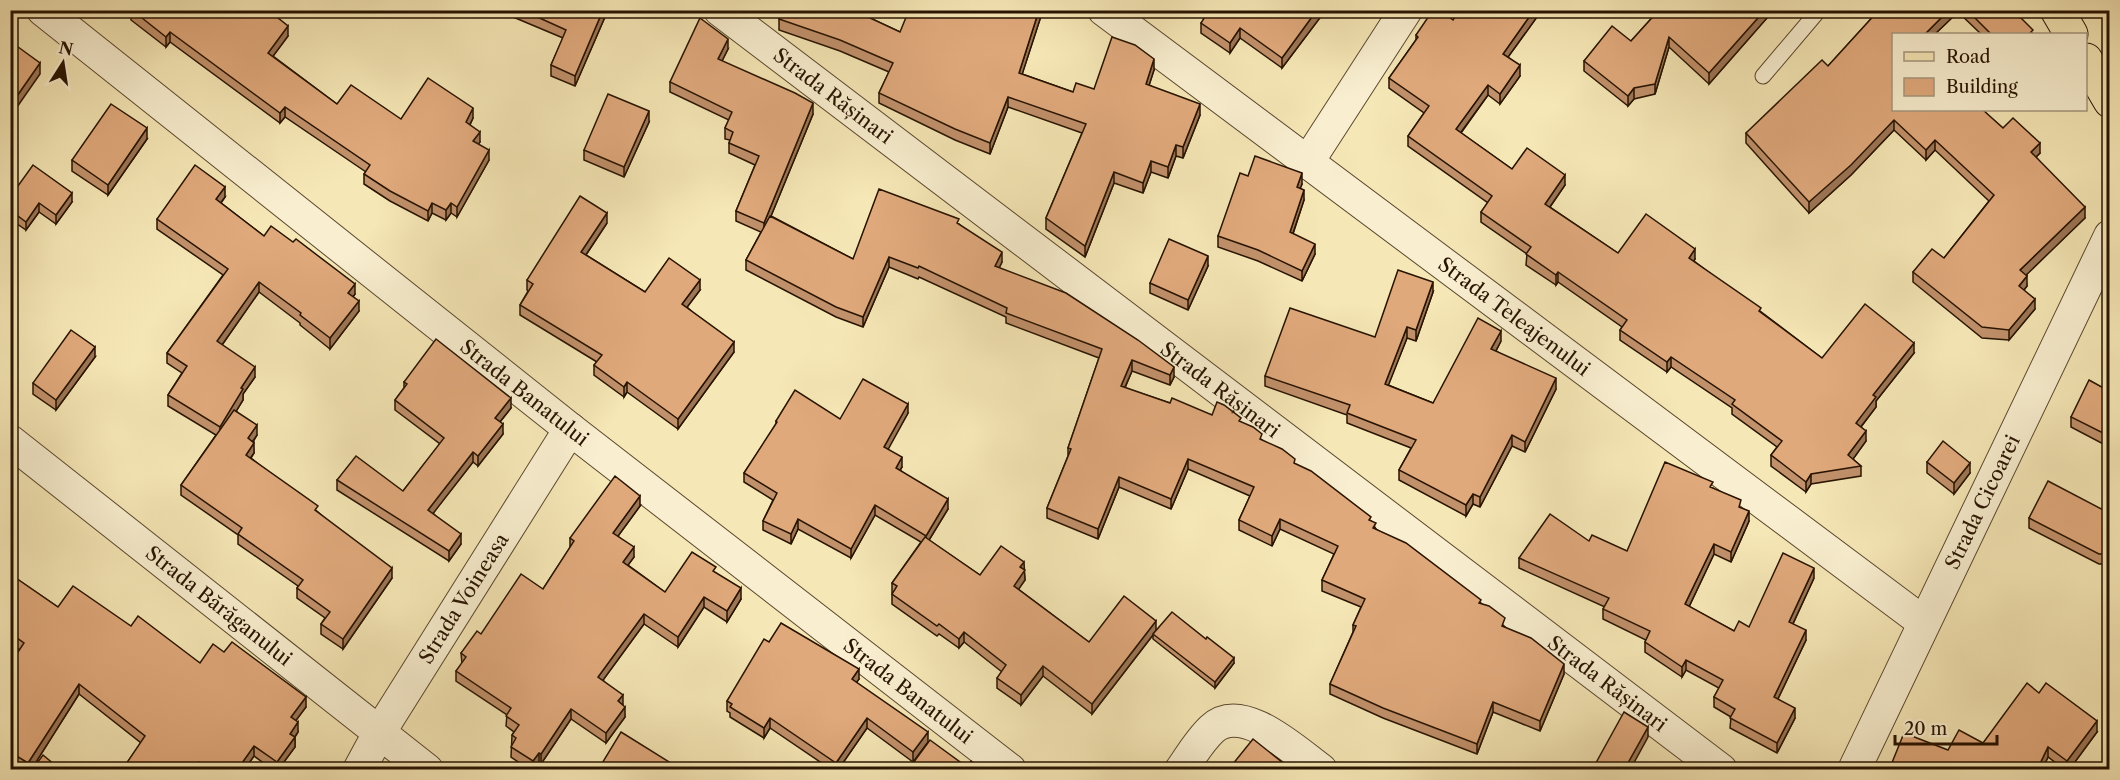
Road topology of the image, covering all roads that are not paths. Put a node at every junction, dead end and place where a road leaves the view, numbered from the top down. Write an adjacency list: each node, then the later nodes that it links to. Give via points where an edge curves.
1 (43, 10): 13 (street, Strada Banatului)
2 (1104, 10): 11 (street, Strada Teleajenului)
3 (1406, 10): 11 (street)
4 (1820, 10): 9 (lane)
5 (2056, 10): 7 (main road)
6 (721, 11): 22 (street, Strada Rășinari)
7 (2070, 33)
8 (2087, 63): 10 (main road)
9 (1763, 76)
10 (2109, 101)
11 (1307, 163): 15 (street, Strada Teleajenului)
12 (2109, 236): 15 (street, Strada Cicoarei)
13 (570, 429): 16 (street, Strada Voineasa); 19 (street, Strada Banatului)
14 (10, 441): 16 (street, Strada Bărăganului)
15 (1923, 622): 23 (street, Strada Cicoarei)
16 (379, 734): 17 (street, Strada Voineasa); 18 (street, Strada Bărăganului)
17 (359, 770)
18 (427, 770)
19 (1010, 770)
20 (1180, 770): 21 (street, via 1212,728 1227,720 1243,720 1273,735)
21 (1321, 770)
22 (1721, 770)
23 (1854, 770)

